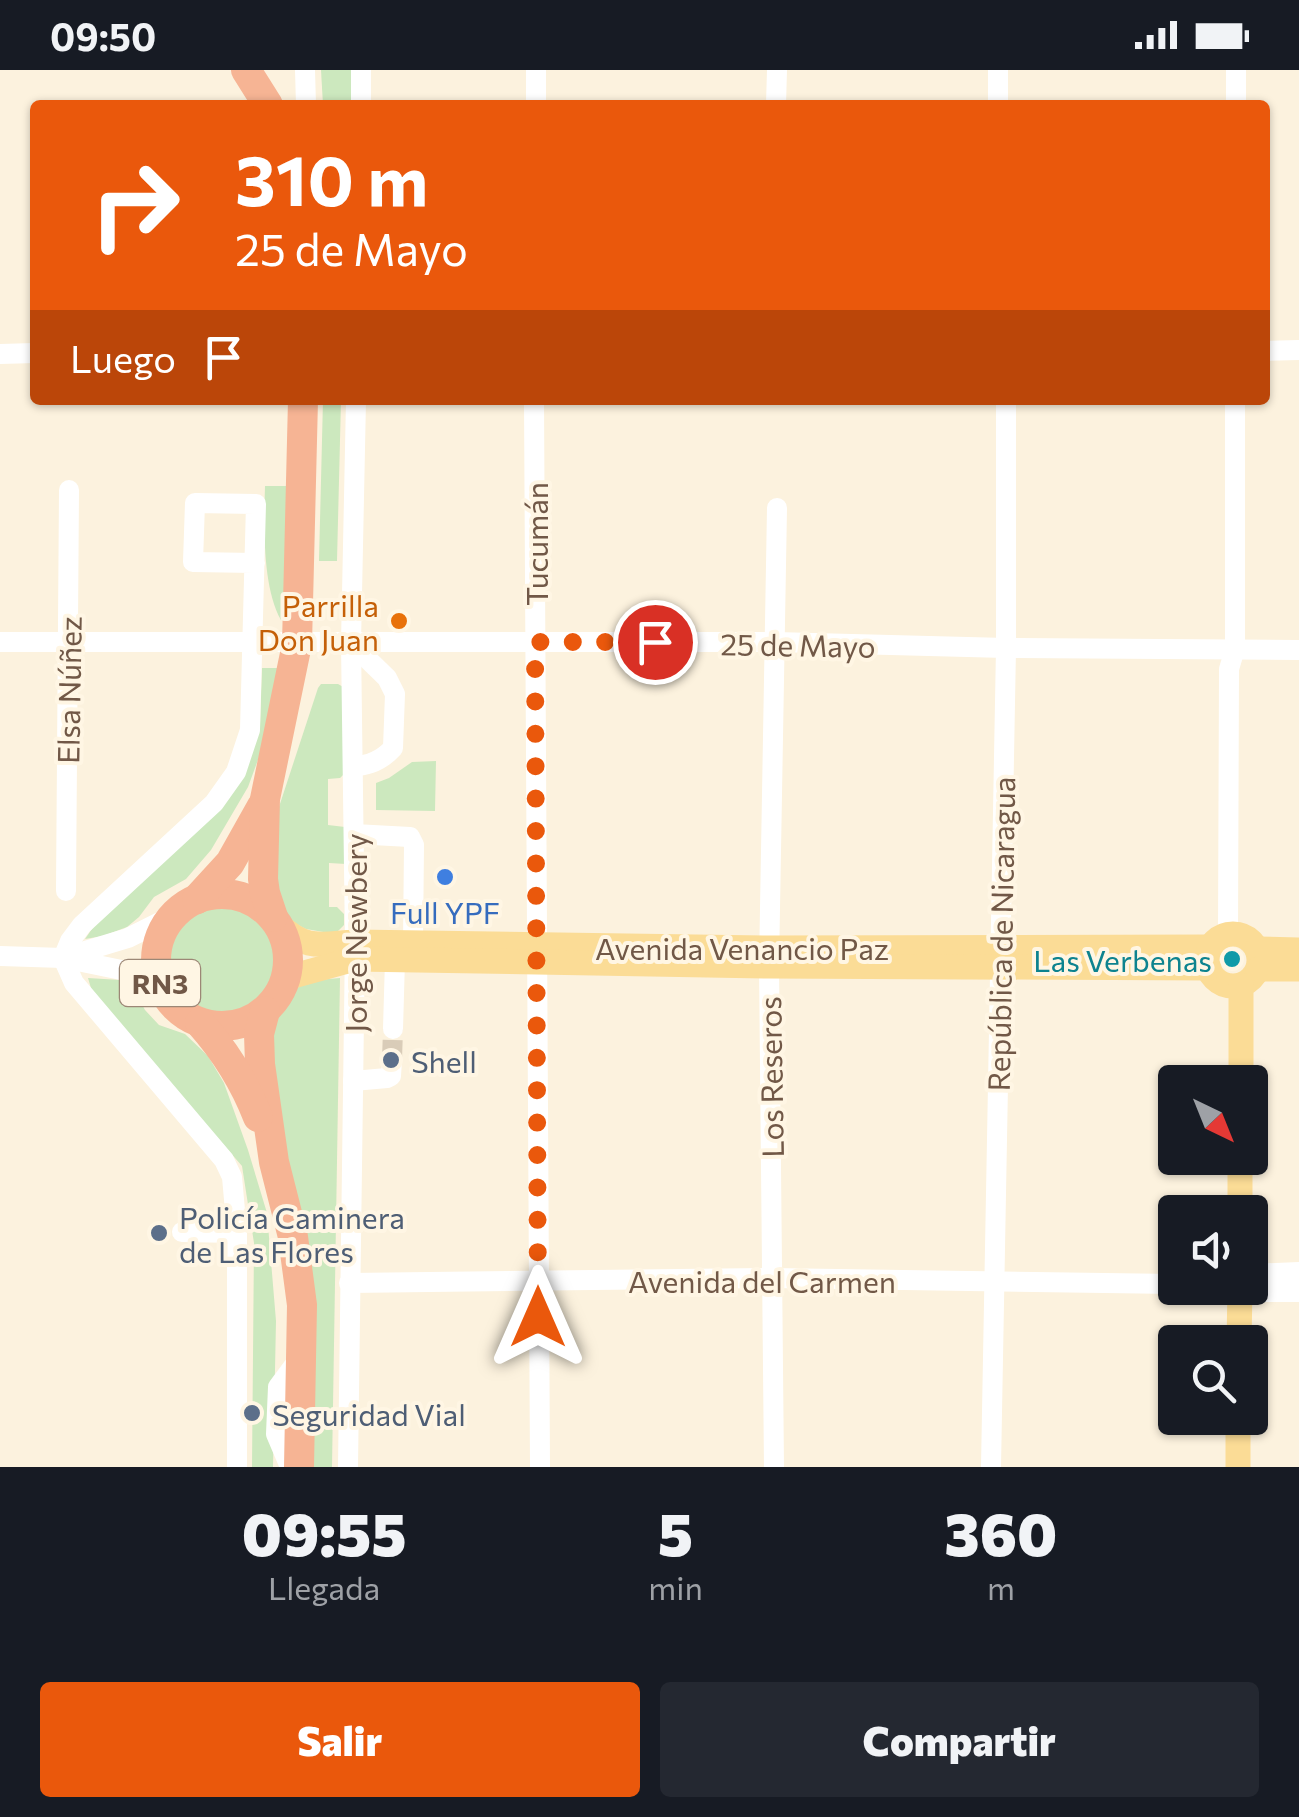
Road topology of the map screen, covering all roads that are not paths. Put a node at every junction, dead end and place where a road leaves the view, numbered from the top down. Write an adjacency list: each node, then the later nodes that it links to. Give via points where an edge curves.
1 (246, 70): 8 (highway)
2 (306, 70): 9 (street)
3 (361, 70): 10 (street)
4 (536, 70): 11 (street)
5 (777, 70): 12 (street)
6 (998, 70): 13 (street)
7 (1236, 70): 14 (street)
8 (265, 100)
9 (306, 100)
10 (361, 100)
11 (536, 100)
12 (776, 100)
13 (998, 100)
14 (1236, 100)
15 (1299, 350): 16 (street)
16 (1270, 351)
17 (0, 354): 18 (street)
18 (30, 354)
19 (303, 405): 33 (highway, RN3)
20 (356, 405): 31 (street, Jorge Newbery)
21 (534, 405): 29 (street, Tucumán)
22 (1006, 405): 34 (street, República de Nicaragua)
23 (1235, 405): 35 (street)
24 (69, 490): 28 (street, Elsa Núñez)
25 (777, 508): 30 (street, Los Reseros)
26 (255, 563): 26 (street, via 256,504 194,503 193,562); 32 (street)
27 (0, 642): 28 (street, 25 de Mayo)
28 (69, 642): 32 (street, 25 de Mayo); 40 (street, Elsa Núñez)
29 (535, 642): 30 (street, 25 de Mayo); 31 (street, 25 de Mayo); 46 (street, Tucumán)
30 (774, 642): 34 (street, 25 de Mayo); 48 (street, Los Reseros)
31 (350, 643): 33 (street, 25 de Mayo); 37 (street, Jorge Newbery); 37 (street, via 395,694 393,748 365,766)
32 (254, 644): 33 (street, 25 de Mayo); 50 (street, via 250,730 236,772 214,802 82,924)
33 (297, 644): 38 (highway, RN3)
34 (1006, 648): 35 (street, 25 de Mayo); 49 (street, República de Nicaragua)
35 (1235, 649): 36 (street, 25 de Mayo); 51 (street, via 1242,670)
36 (1299, 650)
37 (352, 766): 39 (street, Jorge Newbery)
38 (266, 799): 41 (highway, RN3, via 230,863); 42 (highway, RN3, via 264,893)
39 (354, 834): 44 (street, Jorge Newbery); 45 (street, via 410,837 414,845)
40 (66, 891)
41 (185, 907): 42 (highway, via 217,894 238,896); 50 (street, via 128,938); 54 (highway, RN3, via 158,946)
42 (276, 921): 44 (main road, Avenida Venancio Paz, via 304,943); 53 (highway, RN3, via 288,951)
43 (1299, 950): 51 (main road, Avenida Venancio Paz)
44 (355, 951): 45 (main road, Avenida Venancio Paz); 53 (main road, Avenida Venancio Paz); 61 (street, Jorge Newbery)
45 (404, 951): 46 (main road, Avenida Venancio Paz); 57 (street)
46 (536, 954): 48 (main road, Avenida Venancio Paz); 68 (street, Tucumán)
47 (0, 956): 50 (street)
48 (769, 957): 49 (main road, Avenida Venancio Paz); 67 (street, Los Reseros)
49 (1000, 957): 51 (main road, Avenida Venancio Paz); 69 (street, República de Nicaragua)
50 (64, 958): 54 (street, via 131,972); 64 (street, via 74,983 224,1160 232,1176)
51 (1234, 959): 52 (main road, Avenida Venancio Paz); 59 (main road); 60 (main road)
52 (1299, 969)
53 (286, 978): 55 (highway, RN3)
54 (166, 996): 56 (highway, RN3)
55 (265, 1011): 56 (highway, RN3, via 234,1026); 62 (highway, RN3, via 260,1064)
56 (200, 1022): 62 (highway, RN3, via 250,1096)
57 (394, 1029)
58 (392, 1060): 61 (street, via 391,1076)
59 (1229, 1065)
60 (1240, 1065)
61 (353, 1081): 70 (street, Jorge Newbery)
62 (274, 1162): 74 (highway, RN3, via 293,1238)
63 (182, 1232): 64 (street)
64 (237, 1233): 77 (street)
65 (1299, 1272): 66 (street)
66 (1268, 1273)
67 (772, 1278): 68 (street, Avenida del Carmen); 69 (street, Avenida del Carmen); 82 (street, Los Reseros)
68 (538, 1279): 70 (street, Avenida del Carmen); 81 (street, Tucumán)
69 (994, 1282): 71 (street, Avenida del Carmen); 83 (street, República de Nicaragua)
70 (350, 1284): 80 (street, Jorge Newbery)
71 (1158, 1284)
72 (1268, 1292): 73 (street)
73 (1299, 1292)
74 (303, 1354): 78 (street, via 278,1387 276,1434); 79 (highway, RN3)
75 (1226, 1435): 84 (main road)
76 (1238, 1435): 85 (main road)
77 (238, 1467)
78 (290, 1467)
79 (299, 1467)
80 (348, 1467)
81 (540, 1467)
82 (774, 1467)
83 (992, 1467)
84 (1225, 1467)
85 (1238, 1467)

